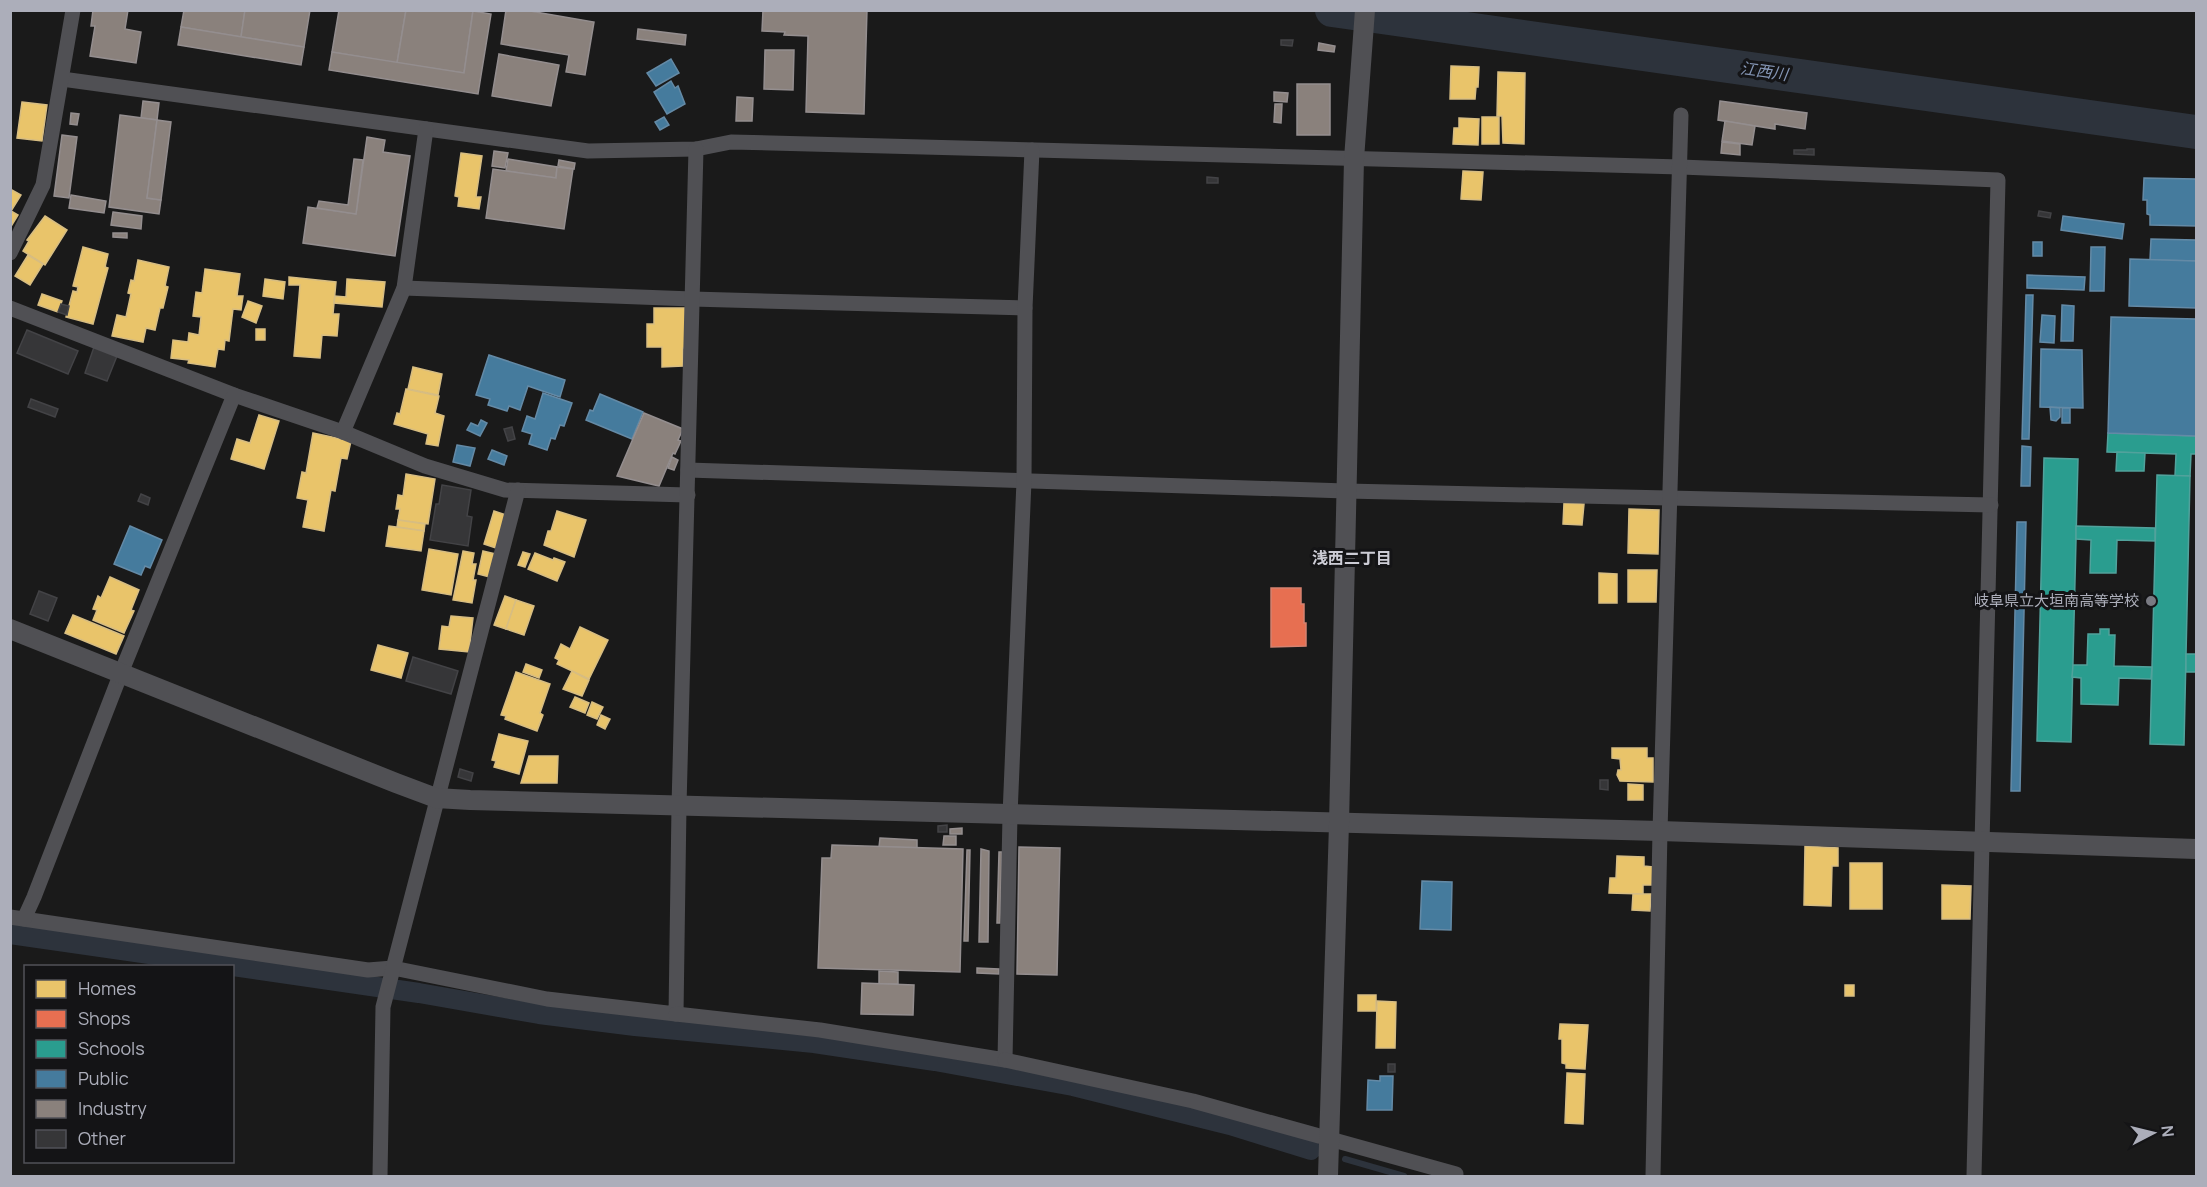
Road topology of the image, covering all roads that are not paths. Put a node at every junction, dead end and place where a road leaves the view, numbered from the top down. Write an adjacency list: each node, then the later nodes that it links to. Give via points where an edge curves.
1 (73, 10): 3 (street)
2 (1365, 10): 8 (street)
3 (62, 79): 5 (street); 10 (street, via 43,185)
4 (1681, 114): 9 (street)
5 (426, 129): 6 (street, via 588,152); 11 (street)
6 (696, 149): 7 (street, via 731,142); 12 (street)
7 (1032, 150): 8 (street); 14 (street)
8 (1354, 159): 9 (street); 20 (street)
9 (1681, 167): 22 (street); 23 (street, via 1998,180)
10 (10, 253)
11 (404, 288): 12 (street); 16 (street)
12 (692, 299): 14 (street); 17 (street)
13 (10, 308): 15 (street)
14 (1025, 308): 18 (street)
15 (234, 395): 16 (street); 25 (street)
16 (343, 432): 19 (street, via 425,466 505,490)
17 (688, 470): 18 (street); 21 (street)
18 (1024, 481): 20 (street); 28 (street)
19 (518, 489): 21 (street); 26 (street)
20 (1346, 491): 22 (street); 29 (street)
21 (688, 495): 27 (street)
22 (1670, 499): 23 (street); 30 (street)
23 (1991, 505): 31 (street)
24 (10, 629): 25 (street)
25 (121, 673): 26 (street); 33 (street, via 34,897)
26 (436, 798): 27 (street); 34 (street)
27 (679, 806): 28 (street); 35 (street)
28 (1010, 815): 29 (street); 36 (street)
29 (1339, 824): 30 (street); 37 (street)
30 (1660, 831): 31 (street); 41 (street)
31 (1984, 842): 32 (street); 42 (street)
32 (2196, 849)
33 (17, 918): 34 (street, via 368,970)
34 (393, 969): 35 (street, via 547,999); 39 (street, via 383,1007)
35 (676, 1014): 36 (street, via 820,1030)
36 (1005, 1060): 37 (street, via 1193,1101)
37 (1328, 1137): 38 (street); 40 (street)
38 (1456, 1174)
39 (380, 1176)
40 (1328, 1176)
41 (1653, 1176)
42 (1974, 1176)

